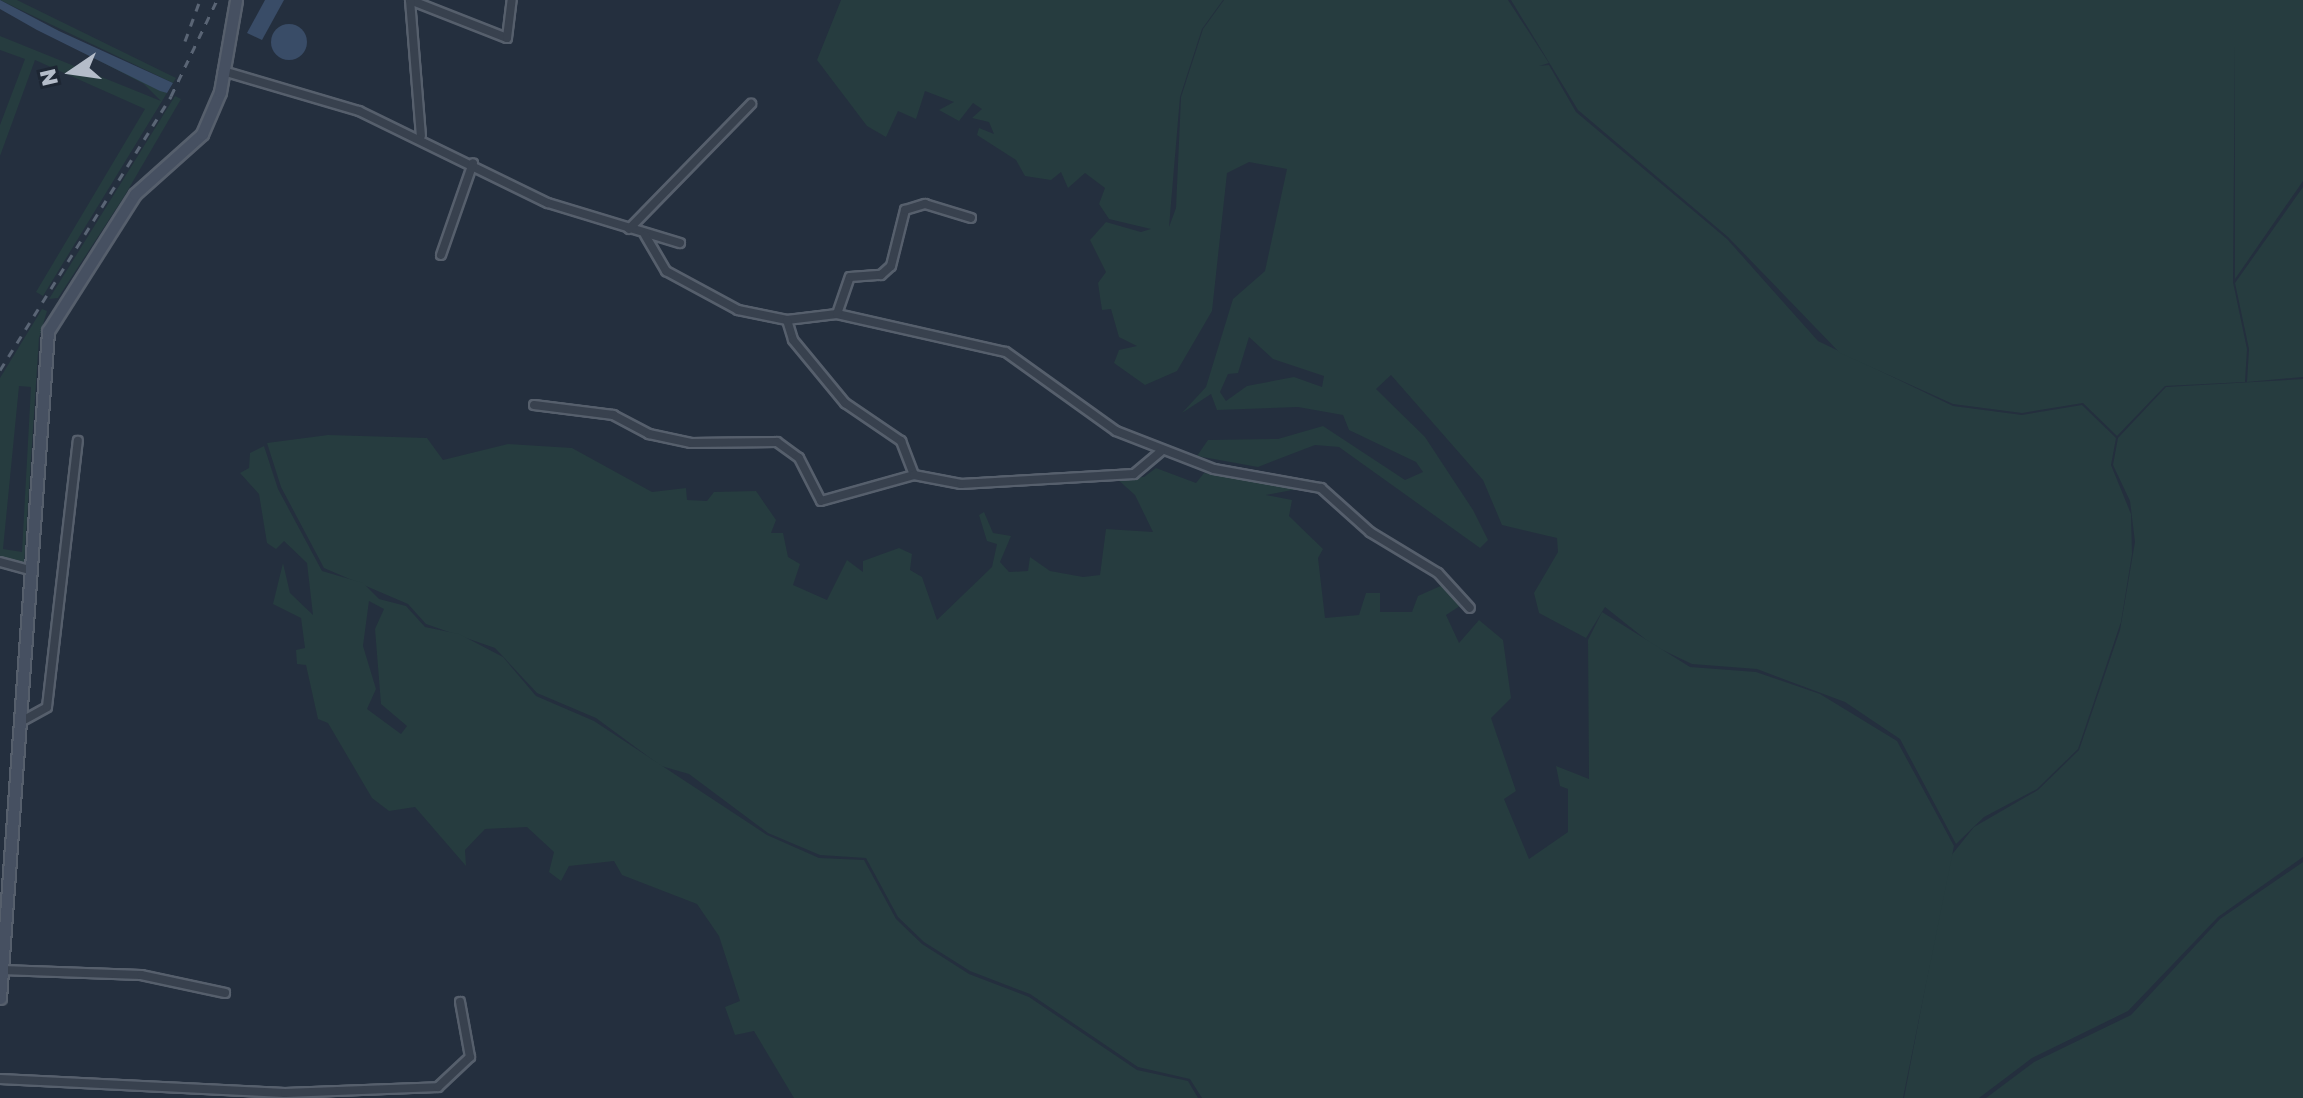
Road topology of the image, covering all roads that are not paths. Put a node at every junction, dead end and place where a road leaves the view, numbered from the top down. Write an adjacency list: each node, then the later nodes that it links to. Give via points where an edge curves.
1 (236, 0): 4 (main road)
2 (410, 0): 3 (street, via 507,38); 6 (street)
3 (512, 0)
4 (223, 71): 6 (street); 20 (main road, via 210,115 189,149 135,194 54,311 44,354)
5 (751, 104): 9 (street)
6 (421, 136): 7 (street)
7 (473, 163): 9 (street, via 548,203); 12 (street)
8 (971, 218): 13 (street, via 925,204 905,210 891,266 881,275 850,277)
9 (629, 229): 10 (street)
10 (645, 235): 11 (street); 14 (street, via 666,271 701,293 738,310)
11 (680, 243)
12 (441, 255)
13 (837, 314): 14 (street); 17 (street, via 1006,352 1116,431)
14 (787, 320): 18 (street, via 793,340 845,403 901,441)
15 (534, 405): 18 (street, via 613,415 649,434 691,443 777,442 799,458 821,501)
16 (78, 441): 22 (street, via 47,707)
17 (1161, 451): 18 (street, via 1134,474 961,484); 21 (street, via 1214,469 1321,488 1370,532 1438,573)
18 (914, 475)
19 (0, 562): 20 (street)
20 (33, 571): 22 (main road)
21 (1470, 608)
22 (24, 720): 23 (main road)
23 (2, 970): 24 (street, via 141,975); 25 (main road)
24 (225, 993)
25 (0, 998)
26 (460, 1002): 27 (street, via 470,1057 434,1087 285,1093)
27 (0, 1079)

